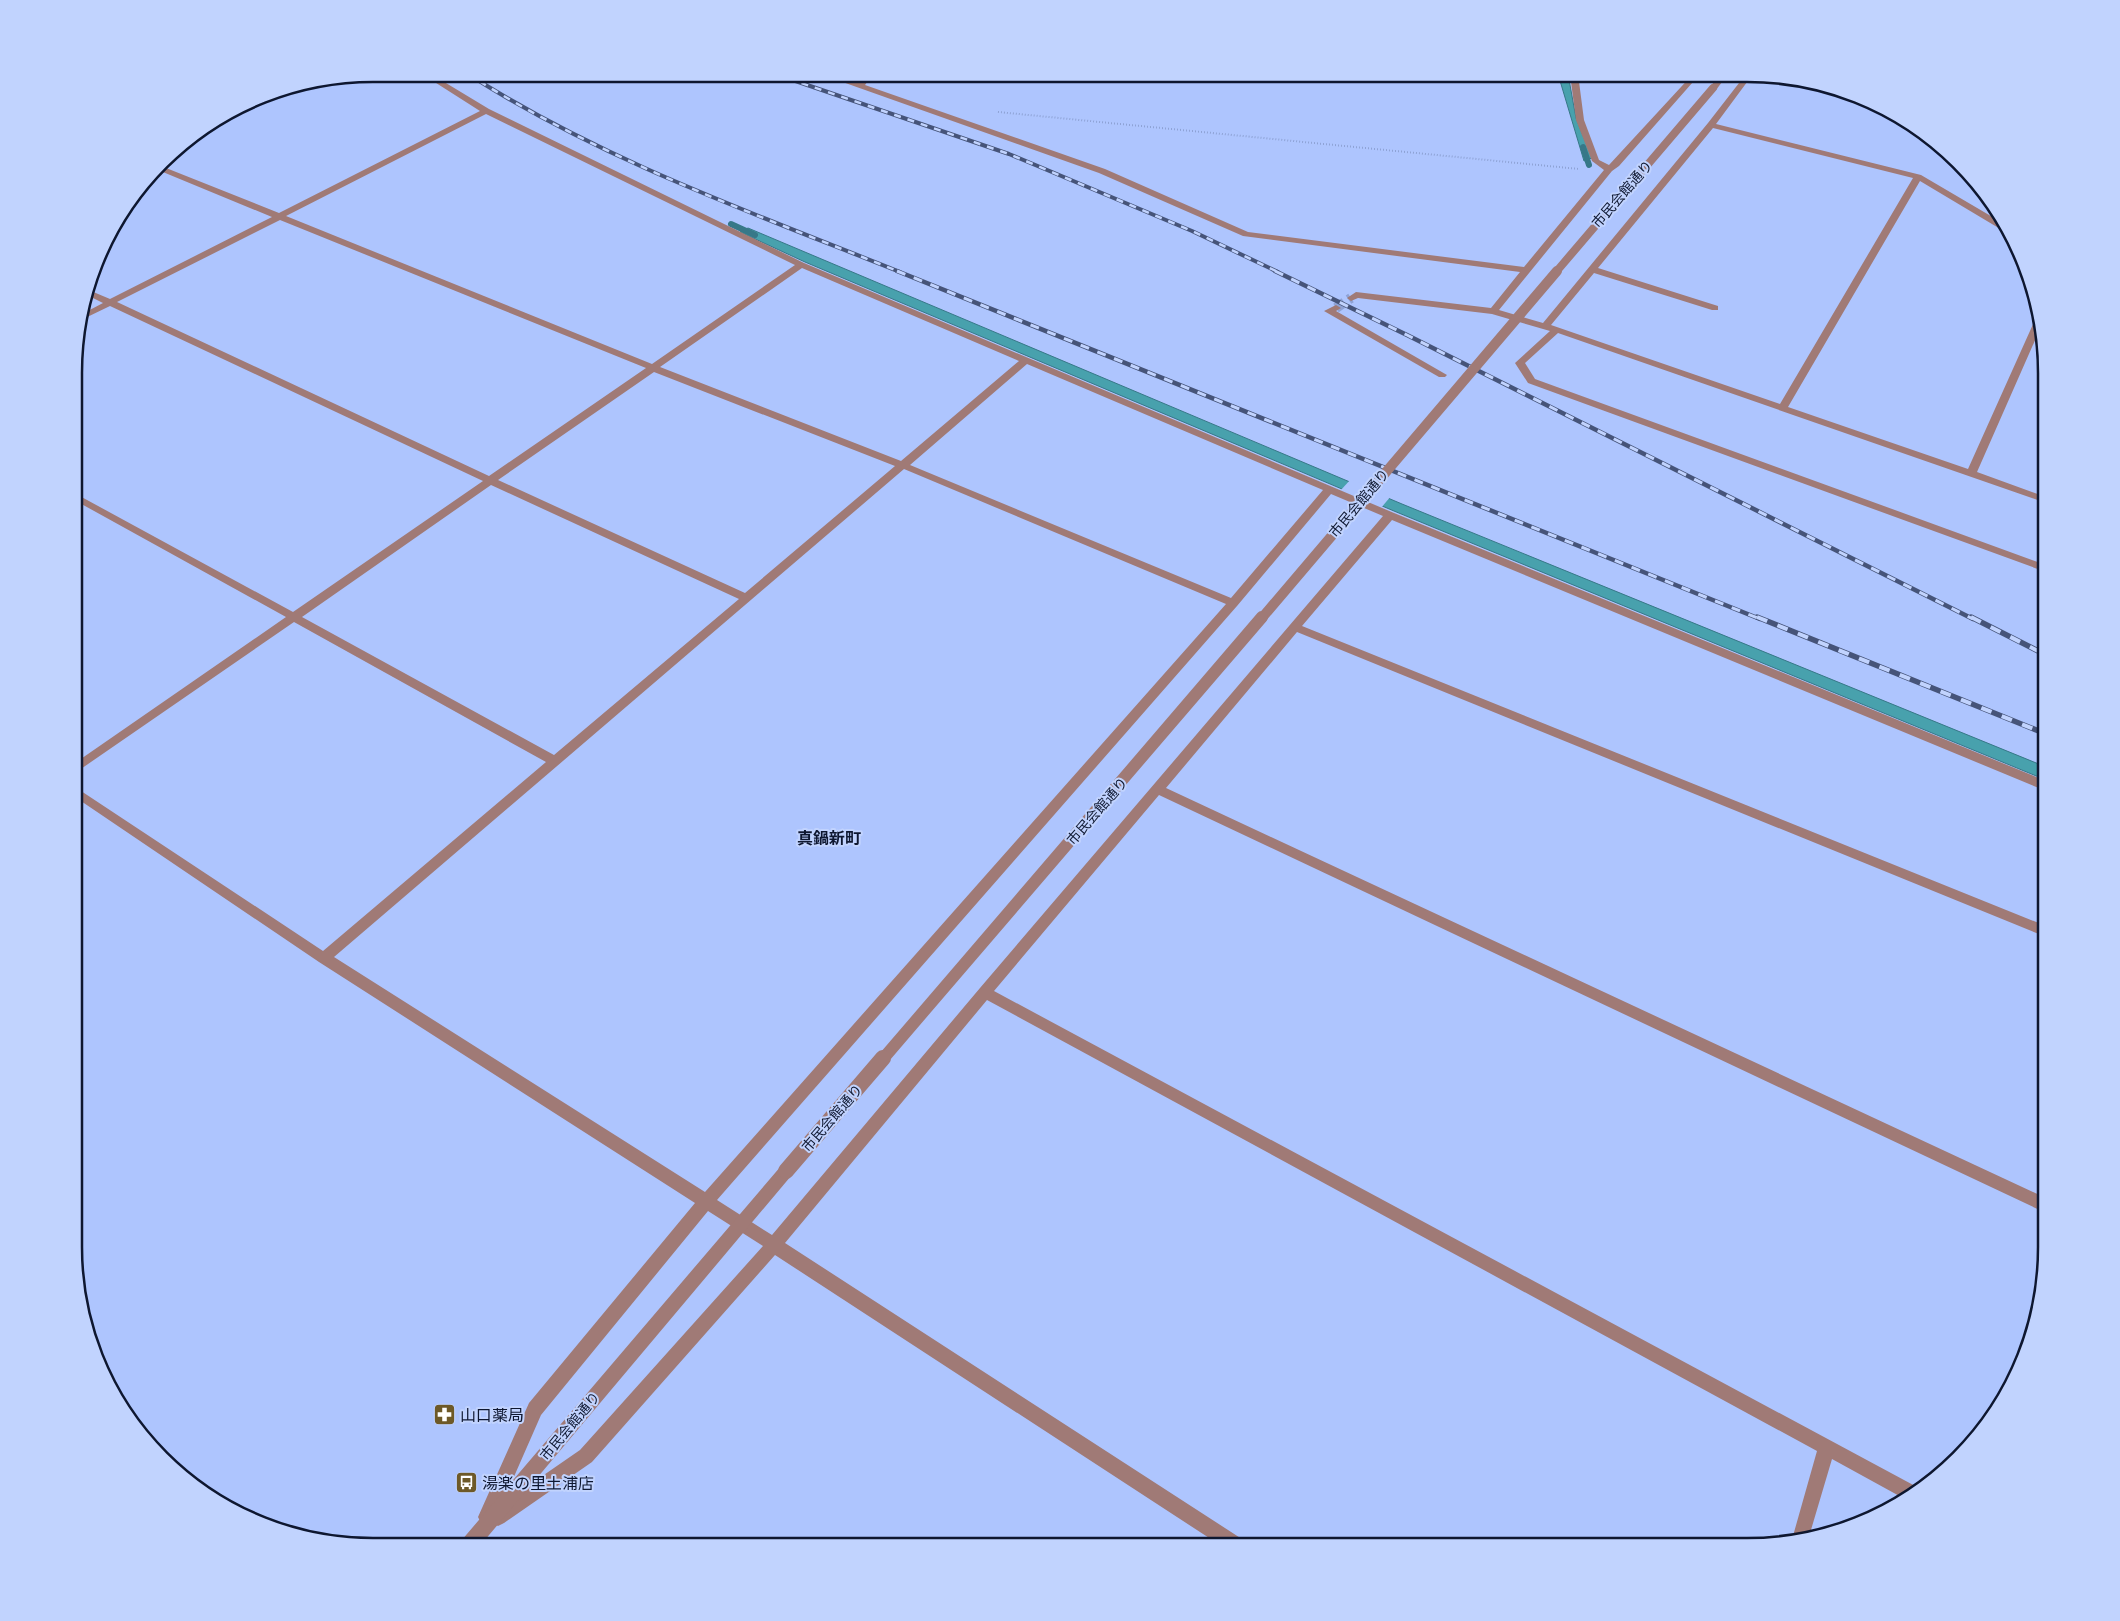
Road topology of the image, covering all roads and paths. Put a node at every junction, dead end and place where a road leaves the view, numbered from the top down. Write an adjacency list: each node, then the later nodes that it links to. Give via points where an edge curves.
1 (441, 83): 9 (street)
2 (852, 83): 8 (street)
3 (863, 83): 8 (street)
4 (1575, 83): 13 (street, via 1580,120 1596,160)
5 (1689, 83): 13 (street)
6 (1717, 83): 56 (street, 市民会館通り, bridge)
7 (1743, 83): 11 (street)
8 (861, 86): 19 (street, via 1102,172 1246,234)
9 (486, 111): 15 (street); 17 (street)
10 (990, 111): 13 (path)
11 (1711, 125): 14 (street); 18 (street)
12 (166, 170): 15 (street)
13 (1607, 170): 19 (street)
14 (1918, 177): 16 (street); 33 (street)
15 (280, 215): 22 (street); 31 (street)
16 (1994, 222)
17 (801, 265): 30 (street); 31 (street)
18 (1591, 269): 24 (street); 27 (street)
19 (1527, 270): 25 (street)
20 (93, 294): 22 (street)
21 (1351, 298): 25 (street, via 1356,295)
22 (111, 302): 26 (street); 36 (street)
23 (1336, 308): 32 (street, via 1329,311)
24 (1715, 308)
25 (1493, 311): 27 (street)
26 (89, 314)
27 (1546, 327): 28 (street)
28 (1556, 330): 33 (street); 41 (street, via 1520,363 1530,381)
29 (2034, 332): 35 (street)
30 (1026, 360): 34 (street); 37 (street)
31 (653, 368): 34 (street); 36 (street)
32 (1442, 375)
33 (1783, 408): 35 (street)
34 (902, 465): 42 (street); 43 (street)
35 (1971, 474): 38 (street)
36 (491, 481): 42 (street); 44 (street)
37 (1330, 488): 40 (street); 43 (street)
38 (2038, 497)
39 (83, 501): 44 (street)
40 (1390, 515): 45 (street); 48 (street)
41 (2038, 566)
42 (747, 598): 46 (street)
43 (1233, 603): 54 (street)
44 (295, 617): 46 (street); 47 (street)
45 (1295, 627): 49 (street); 51 (street)
46 (556, 761): 52 (street)
47 (83, 764)
48 (2038, 783)
49 (1157, 789): 53 (street); 55 (street)
50 (83, 795): 52 (street)
51 (2038, 929)
52 (324, 958): 54 (street)
53 (985, 992): 57 (street); 58 (street)
54 (705, 1202): 56 (street); 60 (street, via 535,1409)
55 (2038, 1202)
56 (741, 1225): 57 (street); 60 (street, 市民会館通り)
57 (774, 1245): 60 (street, via 586,1456); 63 (street)
58 (1827, 1447): 59 (street); 61 (street)
59 (1906, 1490)
60 (482, 1529): 62 (street, 市民会館通り)
61 (1801, 1533)
62 (474, 1538)
63 (1225, 1538)

